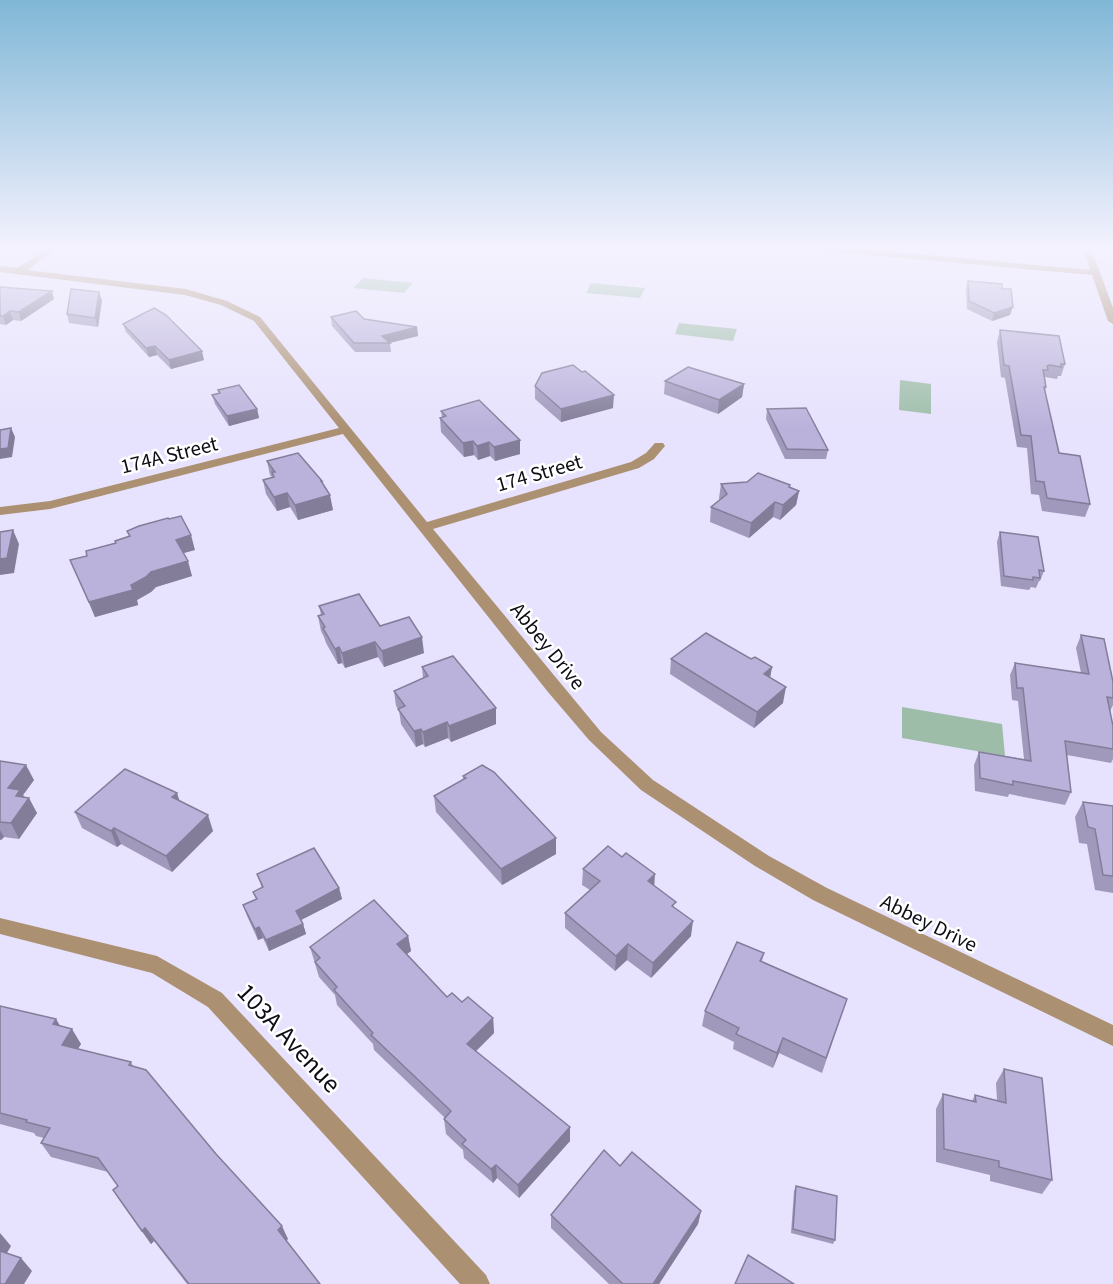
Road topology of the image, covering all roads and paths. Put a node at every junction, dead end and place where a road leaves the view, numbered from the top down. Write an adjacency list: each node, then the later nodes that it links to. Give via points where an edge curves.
1 (235, 308): 2 (street, Abbey Drive, via 267,329)
2 (346, 430): 4 (street, 174A Street, via 50,505); 5 (street, Abbey Drive)
3 (659, 446): 5 (street, 174 Street, via 634,465)
4 (0, 511)
5 (424, 527): 7 (street, Abbey Drive, via 595,736 656,791 820,894)
6 (0, 926): 8 (street, 103A Avenue, via 157,965 215,1000)
7 (1113, 1036)
8 (477, 1284)

